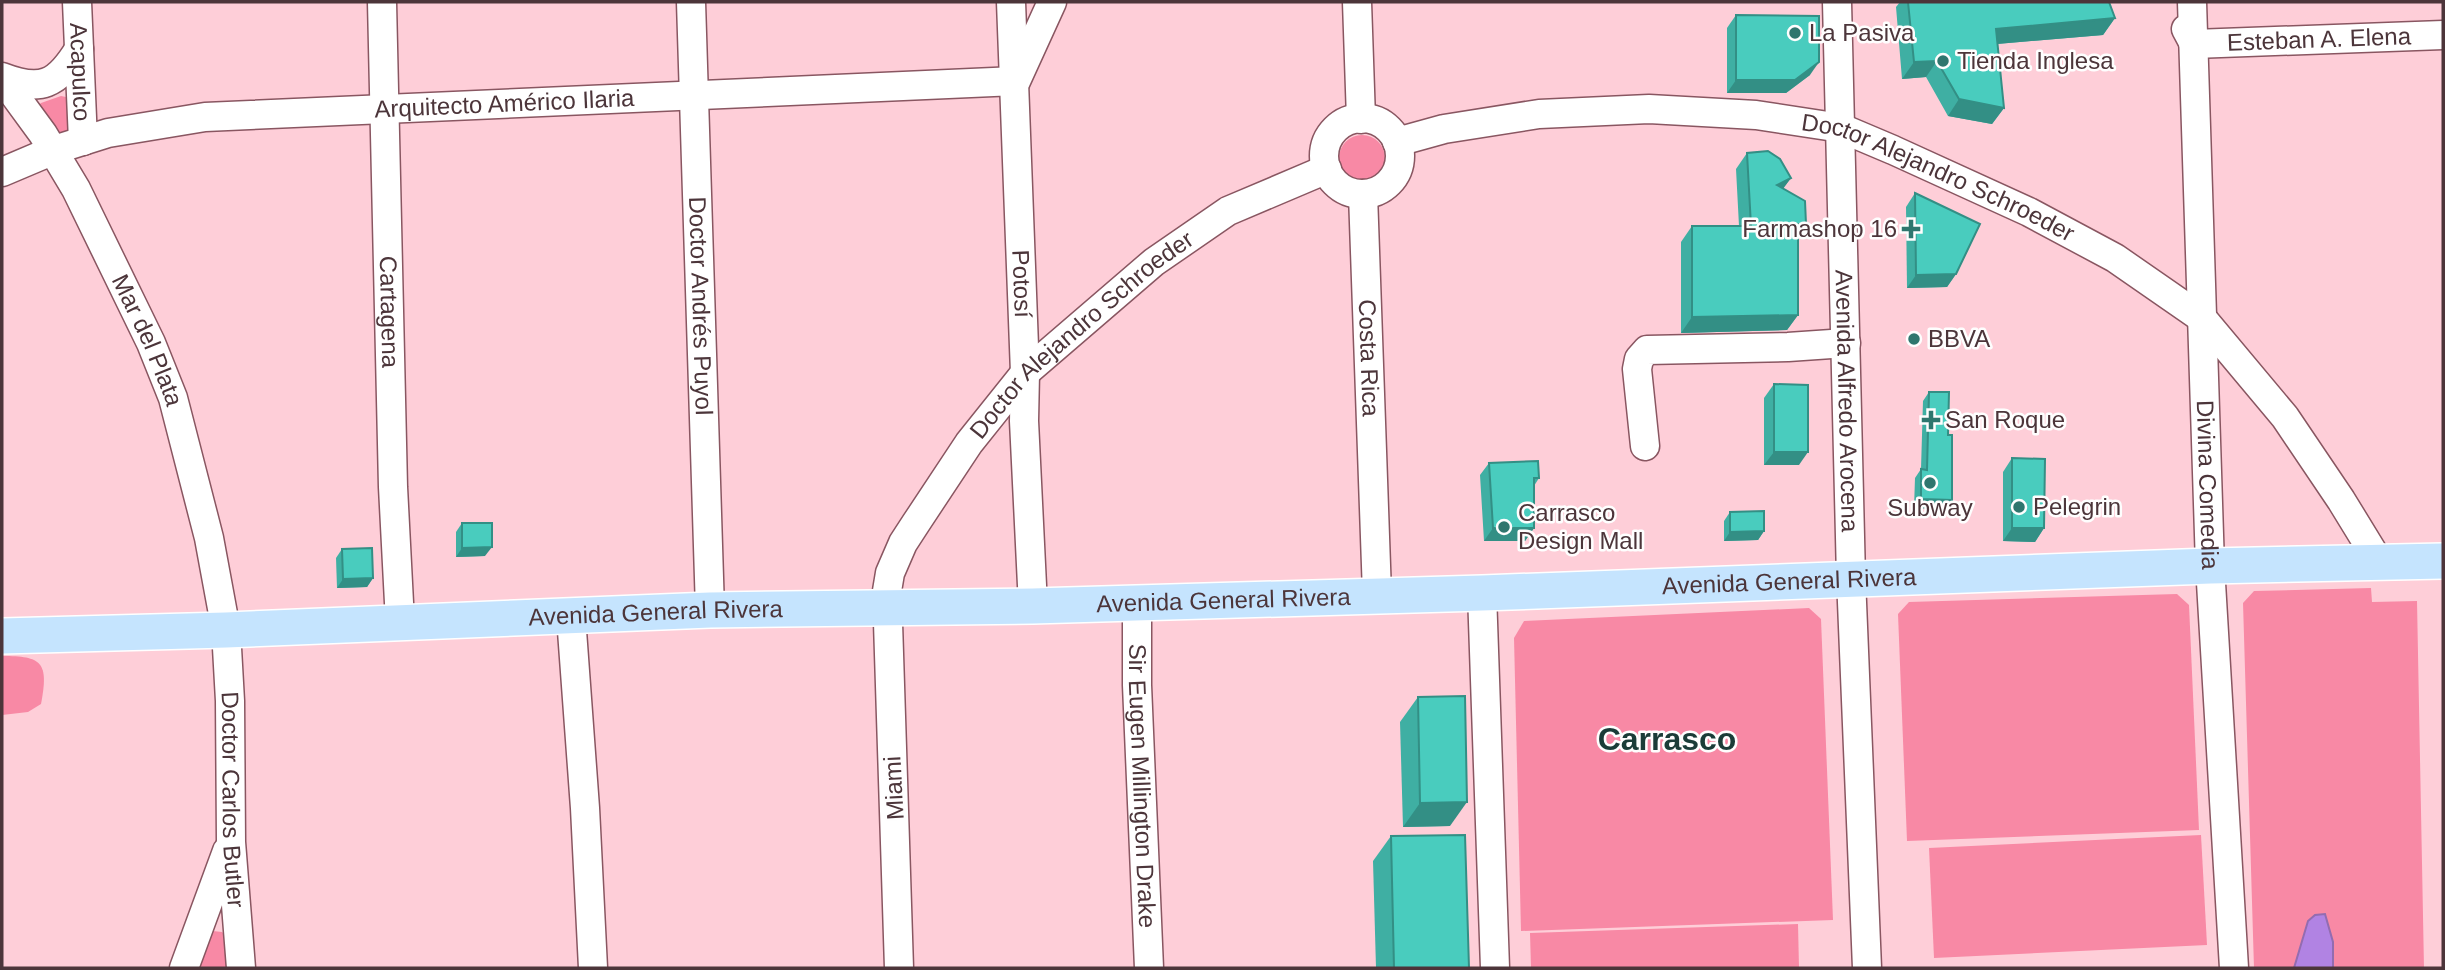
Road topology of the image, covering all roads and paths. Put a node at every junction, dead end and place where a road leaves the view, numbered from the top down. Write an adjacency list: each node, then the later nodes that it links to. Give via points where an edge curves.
1 (77, 2): 12 (street, Acapulco)
2 (382, 2): 16 (street, Cartagena)
3 (691, 2): 15 (street, Doctor Andrés Puyol)
4 (1012, 2): 14 (street, Potosí)
5 (1052, 2): 14 (street)
6 (1357, 2): 17 (street)
7 (1838, 2): 18 (street, Avenida Alfredo Arocena)
8 (2172, 2): 11 (street)
9 (2192, 2): 11 (street, Divina Comedia)
10 (2443, 35): 11 (street, Esteban A. Elena)
11 (2194, 44): 25 (street, Divina Comedia)
12 (79, 49): 13 (street, Mar del Plata, via 60,74 41,84 30,86); 19 (street, Acapulco)
13 (2, 78): 21 (street, Mar del Plata)
14 (1016, 81): 15 (street, Arquitecto Américo Ilaria); 27 (street, Potosí)
15 (694, 96): 16 (street, Arquitecto Américo Ilaria); 38 (street, Doctor Andrés Puyol)
16 (385, 108): 19 (street, Arquitecto Américo Ilaria, via 205,117); 40 (street, Cartagena)
17 (1361, 119): 20 (street, via 1379,123); 22 (street, via 1344,123 1331,135)
18 (1840, 128): 20 (street, Doctor Alejandro Schroeder, via 1756,115 1649,110 1539,114 1444,129); 25 (street, Doctor Alejandro Schroeder, via 2029,212 2115,258); 26 (street, Avenida Alfredo Arocena)
19 (83, 141): 21 (street, Arquitecto Américo Ilaria)
20 (1397, 142): 24 (street, via 1399,163 1391,181)
21 (54, 150): 23 (street, Arquitecto Américo Ilaria); 41 (street, Mar del Plata, via 151,343 173,398 209,538)
22 (1326, 169): 24 (street, via 1341,188); 27 (street, Doctor Alejandro Schroeder, via 1228,211 1154,261)
23 (2, 172)
24 (1363, 194): 34 (street, Costa Rica)
25 (2203, 319): 30 (street, Doctor Alejandro Schroeder, via 2285,417); 31 (street, Divina Comedia)
26 (1846, 343): 28 (street, via 1647,351 1637,369); 32 (street, Avenida Alfredo Arocena)
27 (1026, 373): 36 (street, Potosí); 37 (street, Doctor Alejandro Schroeder, via 969,443 903,543 890,573)
28 (1645, 446)
29 (2443, 561): 30 (main road, Avenida General Rivera)
30 (2379, 562): 31 (main road, Avenida General Rivera)
31 (2210, 566): 32 (main road, Avenida General Rivera); 51 (street, Divina Comedia)
32 (1851, 578): 33 (main road, Avenida General Rivera); 50 (street, Avenida Alfredo Arocena)
33 (1482, 593): 34 (main road, Avenida General Rivera); 49 (street)
34 (1377, 594): 35 (main road, Avenida General Rivera)
35 (1137, 602): 36 (main road, Avenida General Rivera); 48 (street, Sir Eugen Millington Drake)
36 (1033, 606): 37 (main road, Avenida General Rivera)
37 (888, 608): 38 (main road, Avenida General Rivera); 47 (street, Miami)
38 (710, 610): 39 (main road, Avenida General Rivera)
39 (571, 617): 40 (main road, Avenida General Rivera); 46 (street)
40 (400, 622): 41 (main road, Avenida General Rivera)
41 (226, 631): 42 (main road, Avenida General Rivera); 43 (street, Doctor Carlos Butler)
42 (2, 636)
43 (231, 842): 44 (street); 45 (street, Doctor Carlos Butler)
44 (184, 968)
45 (241, 968)
46 (593, 968)
47 (899, 968)
48 (1149, 968)
49 (1495, 968)
50 (1867, 968)
51 (2234, 968)

